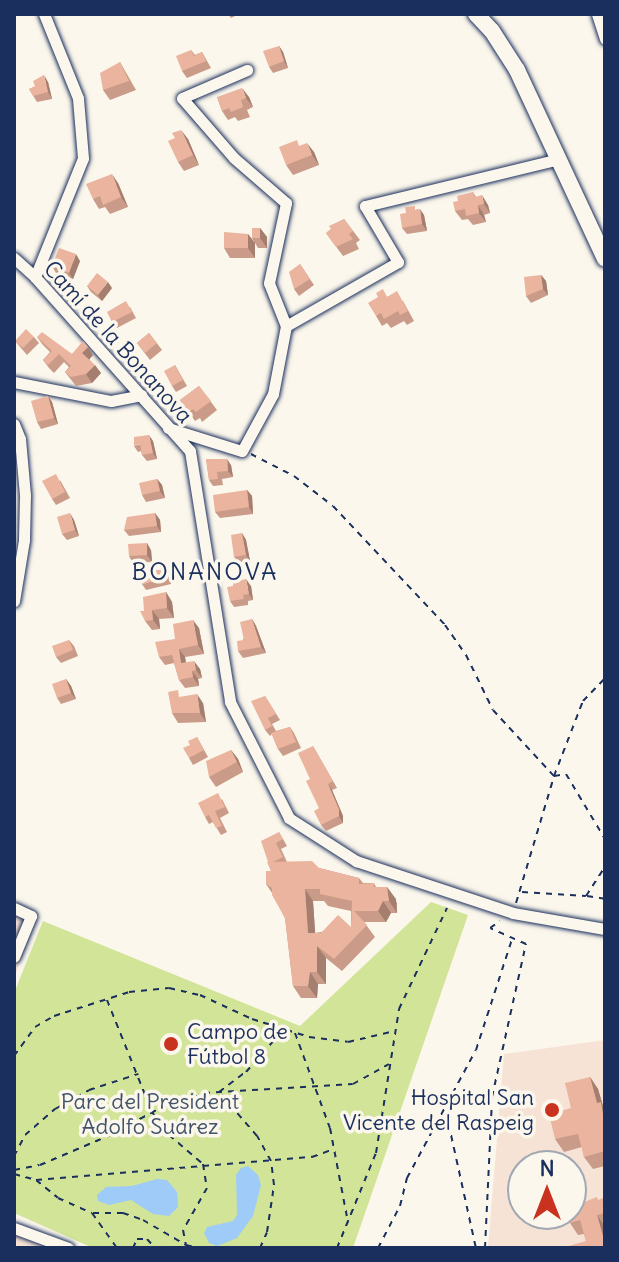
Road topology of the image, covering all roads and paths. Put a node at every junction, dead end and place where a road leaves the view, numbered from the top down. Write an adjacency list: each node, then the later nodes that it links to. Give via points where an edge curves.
1 (44, 14): 9 (street, via 78,98 83,158)
2 (476, 14): 6 (main road, via 517,70)
3 (597, 14): 4 (street)
4 (605, 39)
5 (247, 70): 10 (street, via 182,98 234,158 286,203 269,283)
6 (559, 159): 8 (main road); 10 (street, via 365,206 398,262)
7 (14, 258): 9 (street, Camí de la Bonanova)
8 (605, 259)
9 (35, 277): 12 (street, Camí de la Bonanova)
10 (286, 326): 15 (street, via 273,394)
11 (14, 382): 12 (street, via 111,401)
12 (141, 395): 14 (street, Camí de la Bonanova)
13 (14, 424): 16 (street, via 25,495)
14 (168, 427): 15 (street); 26 (street, Camí de la Bonanova, via 190,451 230,702 289,818 356,861)
15 (242, 451): 18 (path, via 294,476 333,506 445,625 493,710)
16 (14, 601)
17 (605, 678): 18 (path, via 583,701)
18 (554, 776): 19 (path, via 566,774); 21 (path)
19 (605, 839)
20 (605, 867): 22 (path)
21 (520, 892): 22 (path); 26 (path)
22 (586, 896): 23 (path)
23 (605, 899)
24 (14, 908): 29 (street, via 31,916)
25 (447, 908): 32 (path, via 399,1009)
26 (513, 913): 27 (street, Camí de la Bonanova); 28 (path, via 490,928)
27 (605, 929)
28 (512, 937): 39 (path, via 476,1050); 60 (path, via 526,944 492,1097)
29 (14, 957)
30 (107, 999): 31 (path, via 169,988); 34 (path, via 35,1027); 36 (path)
31 (284, 1029): 33 (path); 38 (path, via 246,1072)
32 (395, 1031): 33 (path, via 348,1042); 35 (path)
33 (295, 1032): 37 (path)
34 (14, 1056)
35 (389, 1064): 37 (path, via 353,1084); 48 (path, via 376,1153)
36 (138, 1074): 40 (path); 42 (path, via 89,1090 55,1109 25,1135)
37 (316, 1085): 38 (path); 41 (path)
38 (219, 1092): 40 (path); 43 (path)
39 (445, 1111): 58 (path, via 407,1178 400,1206); 59 (path)
40 (152, 1112): 44 (path); 45 (path)
41 (334, 1149): 43 (path); 48 (path)
42 (14, 1156)
43 (271, 1161): 44 (path); 56 (path, via 274,1185)
44 (203, 1164): 46 (path); 50 (path, via 207,1188 183,1230)
45 (14, 1172): 46 (path)
46 (36, 1180): 47 (path, via 58,1198)
47 (92, 1213): 50 (path, via 123,1213); 52 (path)
48 (349, 1224): 57 (path)
49 (14, 1228): 51 (street)
50 (186, 1245): 55 (path)
51 (68, 1248)
52 (117, 1248)
53 (133, 1248): 54 (path, via 137,1239 147,1239)
54 (155, 1248)
55 (198, 1248)
56 (260, 1248)
57 (337, 1248)
58 (378, 1248)
59 (476, 1248)
60 (485, 1248)

